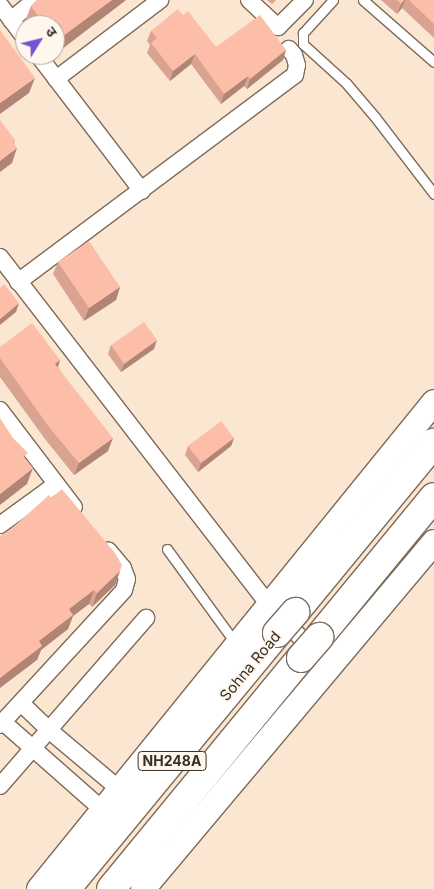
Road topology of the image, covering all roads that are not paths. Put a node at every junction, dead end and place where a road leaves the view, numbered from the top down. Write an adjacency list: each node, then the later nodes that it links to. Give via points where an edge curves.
1 (35, 0): 8 (street)
2 (160, 0): 13 (street)
3 (249, 0): 4 (street, via 278,27)
4 (305, 0)
5 (333, 0): 15 (lane, via 303,33 303,44 352,90)
6 (363, 0): 11 (lane)
7 (0, 6): 8 (street)
8 (11, 20): 9 (street)
9 (15, 25)
10 (289, 49): 14 (street, via 297,65 295,75)
11 (434, 62)
12 (46, 65): 13 (street)
13 (56, 79): 14 (street)
14 (142, 191): 17 (street)
15 (434, 194)
16 (0, 258): 17 (street)
17 (18, 282): 28 (street)
18 (434, 402): 28 (main road)
19 (0, 410): 21 (street)
20 (434, 443): 40 (highway, Sohna Road / NH248A, bridge)
21 (55, 485): 23 (street); 24 (street)
22 (434, 497): 41 (highway, NH248A, bridge)
23 (86, 522)
24 (0, 526)
25 (98, 538): 32 (street, via 123,568 127,579 124,590)
26 (434, 542): 31 (main road)
27 (167, 549): 30 (lane)
28 (269, 605): 30 (main road); 31 (street)
29 (146, 618): 34 (street)
30 (237, 644): 37 (main road)
31 (329, 667): 42 (main road)
32 (20, 703): 33 (street); 34 (street)
33 (2, 724): 35 (street)
34 (50, 731): 35 (street); 37 (street)
35 (32, 750): 36 (street); 38 (street)
36 (0, 786)
37 (119, 789): 38 (main road)
38 (104, 811): 39 (main road)
39 (39, 889)
40 (66, 889)
41 (111, 889)
42 (143, 889)

